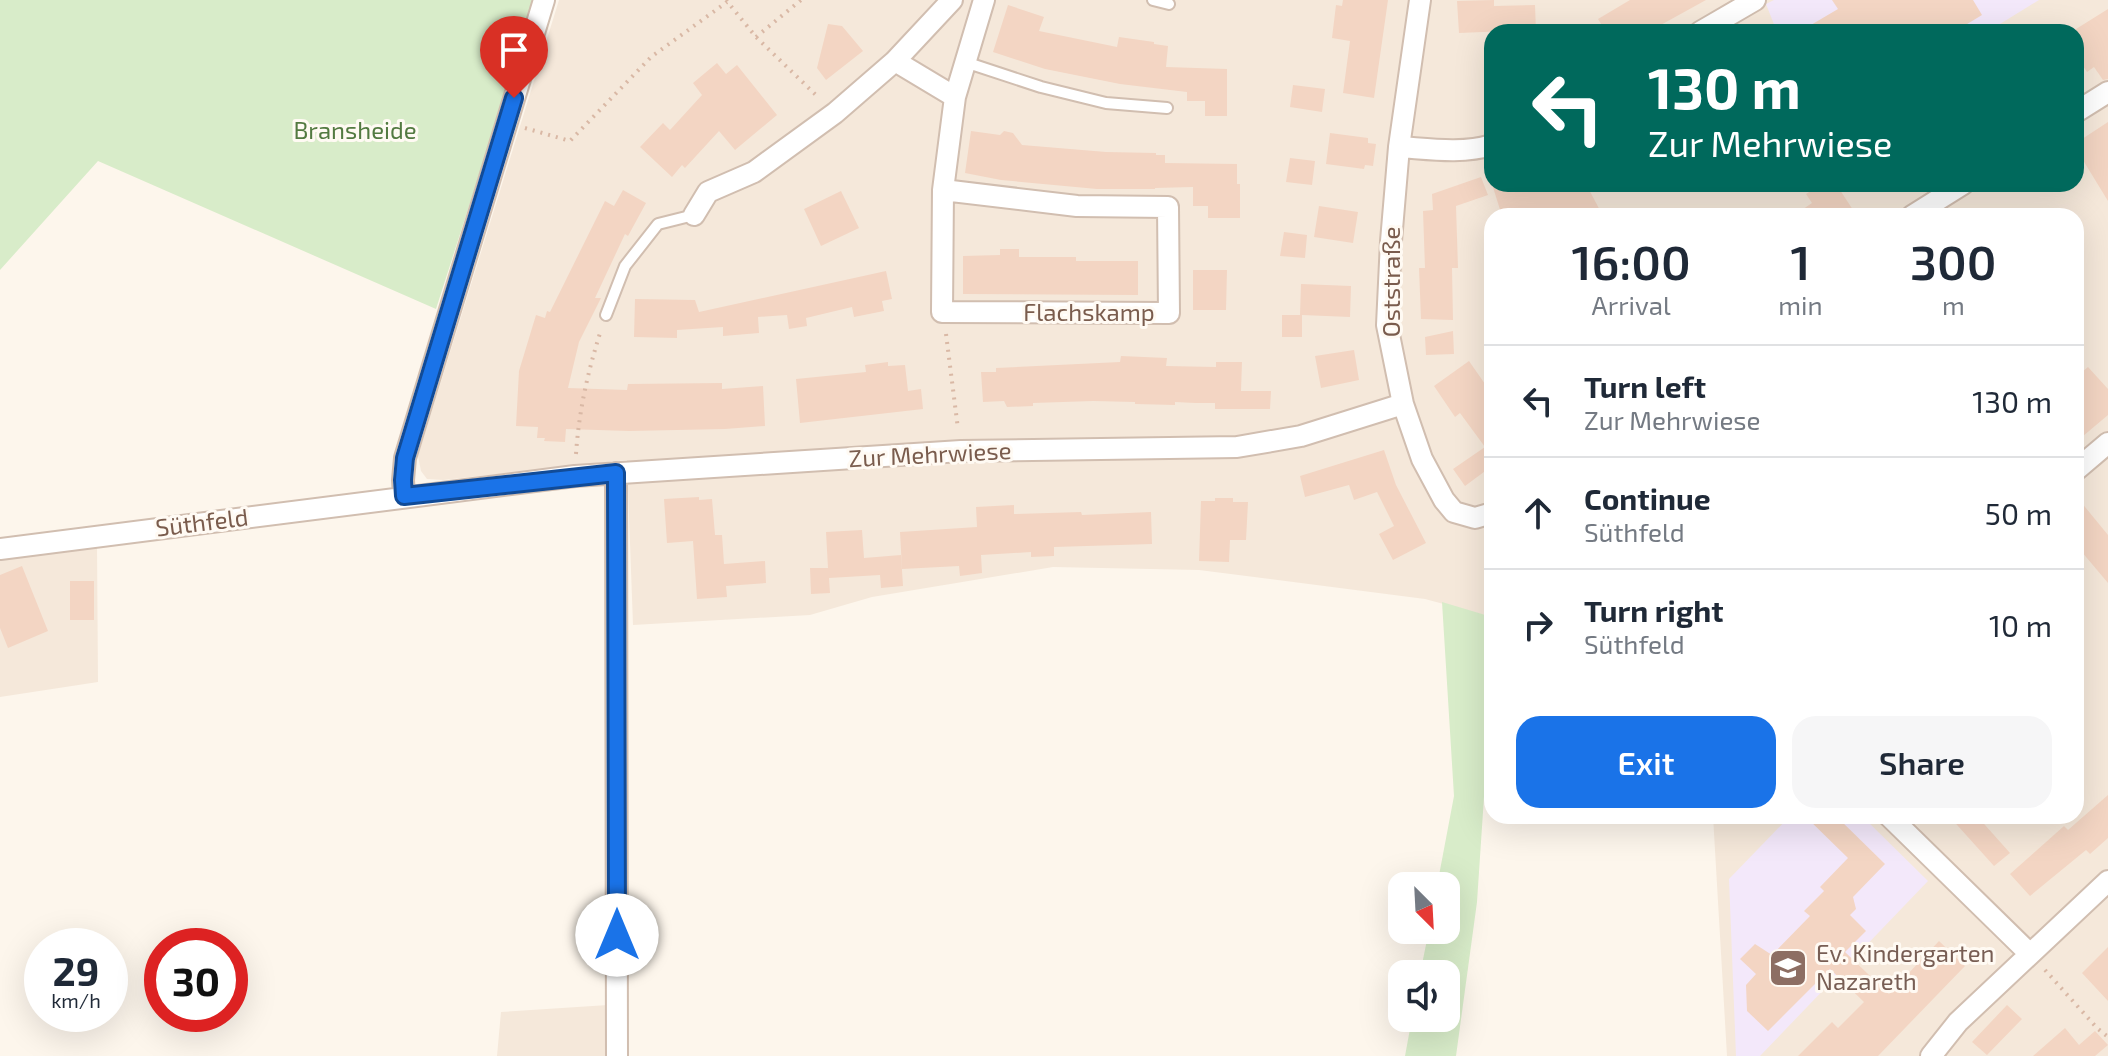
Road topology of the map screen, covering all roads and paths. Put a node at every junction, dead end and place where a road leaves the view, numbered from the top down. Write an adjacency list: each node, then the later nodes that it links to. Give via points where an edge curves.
1 (544, 0): 19 (street)
2 (801, 0): 11 (path)
3 (952, 0): 12 (street)
4 (984, 0): 13 (street)
5 (1153, 0): 9 (lane)
6 (1420, 0): 20 (street, Oststraße)
7 (1755, 0): 10 (street)
8 (727, 1): 11 (path); 19 (path, via 651,57 570,141)
9 (1169, 4)
10 (1714, 24)
11 (756, 37): 18 (path)
12 (895, 61): 15 (street); 18 (street)
13 (965, 62): 15 (street); 17 (lane, via 1106,103)
14 (2108, 92): 16 (street)
15 (955, 97): 22 (street)
16 (2084, 107)
17 (1167, 108)
18 (835, 113): 25 (street, via 754,172 708,192)
19 (506, 123): 35 (street, via 405,458)
20 (1399, 147): 21 (street); 28 (street, Oststraße, via 1387,325)
21 (1484, 147)
22 (943, 190): 26 (street); 26 (street, Flachskamp, via 1077,206 1168,207 1169,313)
23 (1950, 192): 24 (street)
24 (1925, 208)
25 (694, 215): 27 (lane, via 658,224 625,266)
26 (942, 312): 30 (path)
27 (606, 315): 33 (path, via 578,420)
28 (1403, 404): 30 (street, Zur Mehrwiese, via 1301,436 1237,447); 36 (street, Oststraße, via 1422,459 1444,500 1454,512)
29 (2108, 443): 31 (street)
30 (961, 451): 32 (street, Zur Mehrwiese)
31 (2084, 463)
32 (616, 473): 33 (street, Zur Mehrwiese); 42 (street)
33 (575, 476): 34 (street, Zur Mehrwiese)
34 (454, 490): 35 (street, Süthfeld)
35 (404, 496): 37 (street, Süthfeld)
36 (1484, 515)
37 (0, 549)
38 (1897, 824): 40 (street)
39 (2108, 881): 40 (street)
40 (2030, 954): 41 (path); 43 (street, via 1958,1022)
41 (2108, 1037)
42 (617, 1056)
43 (1931, 1056)

